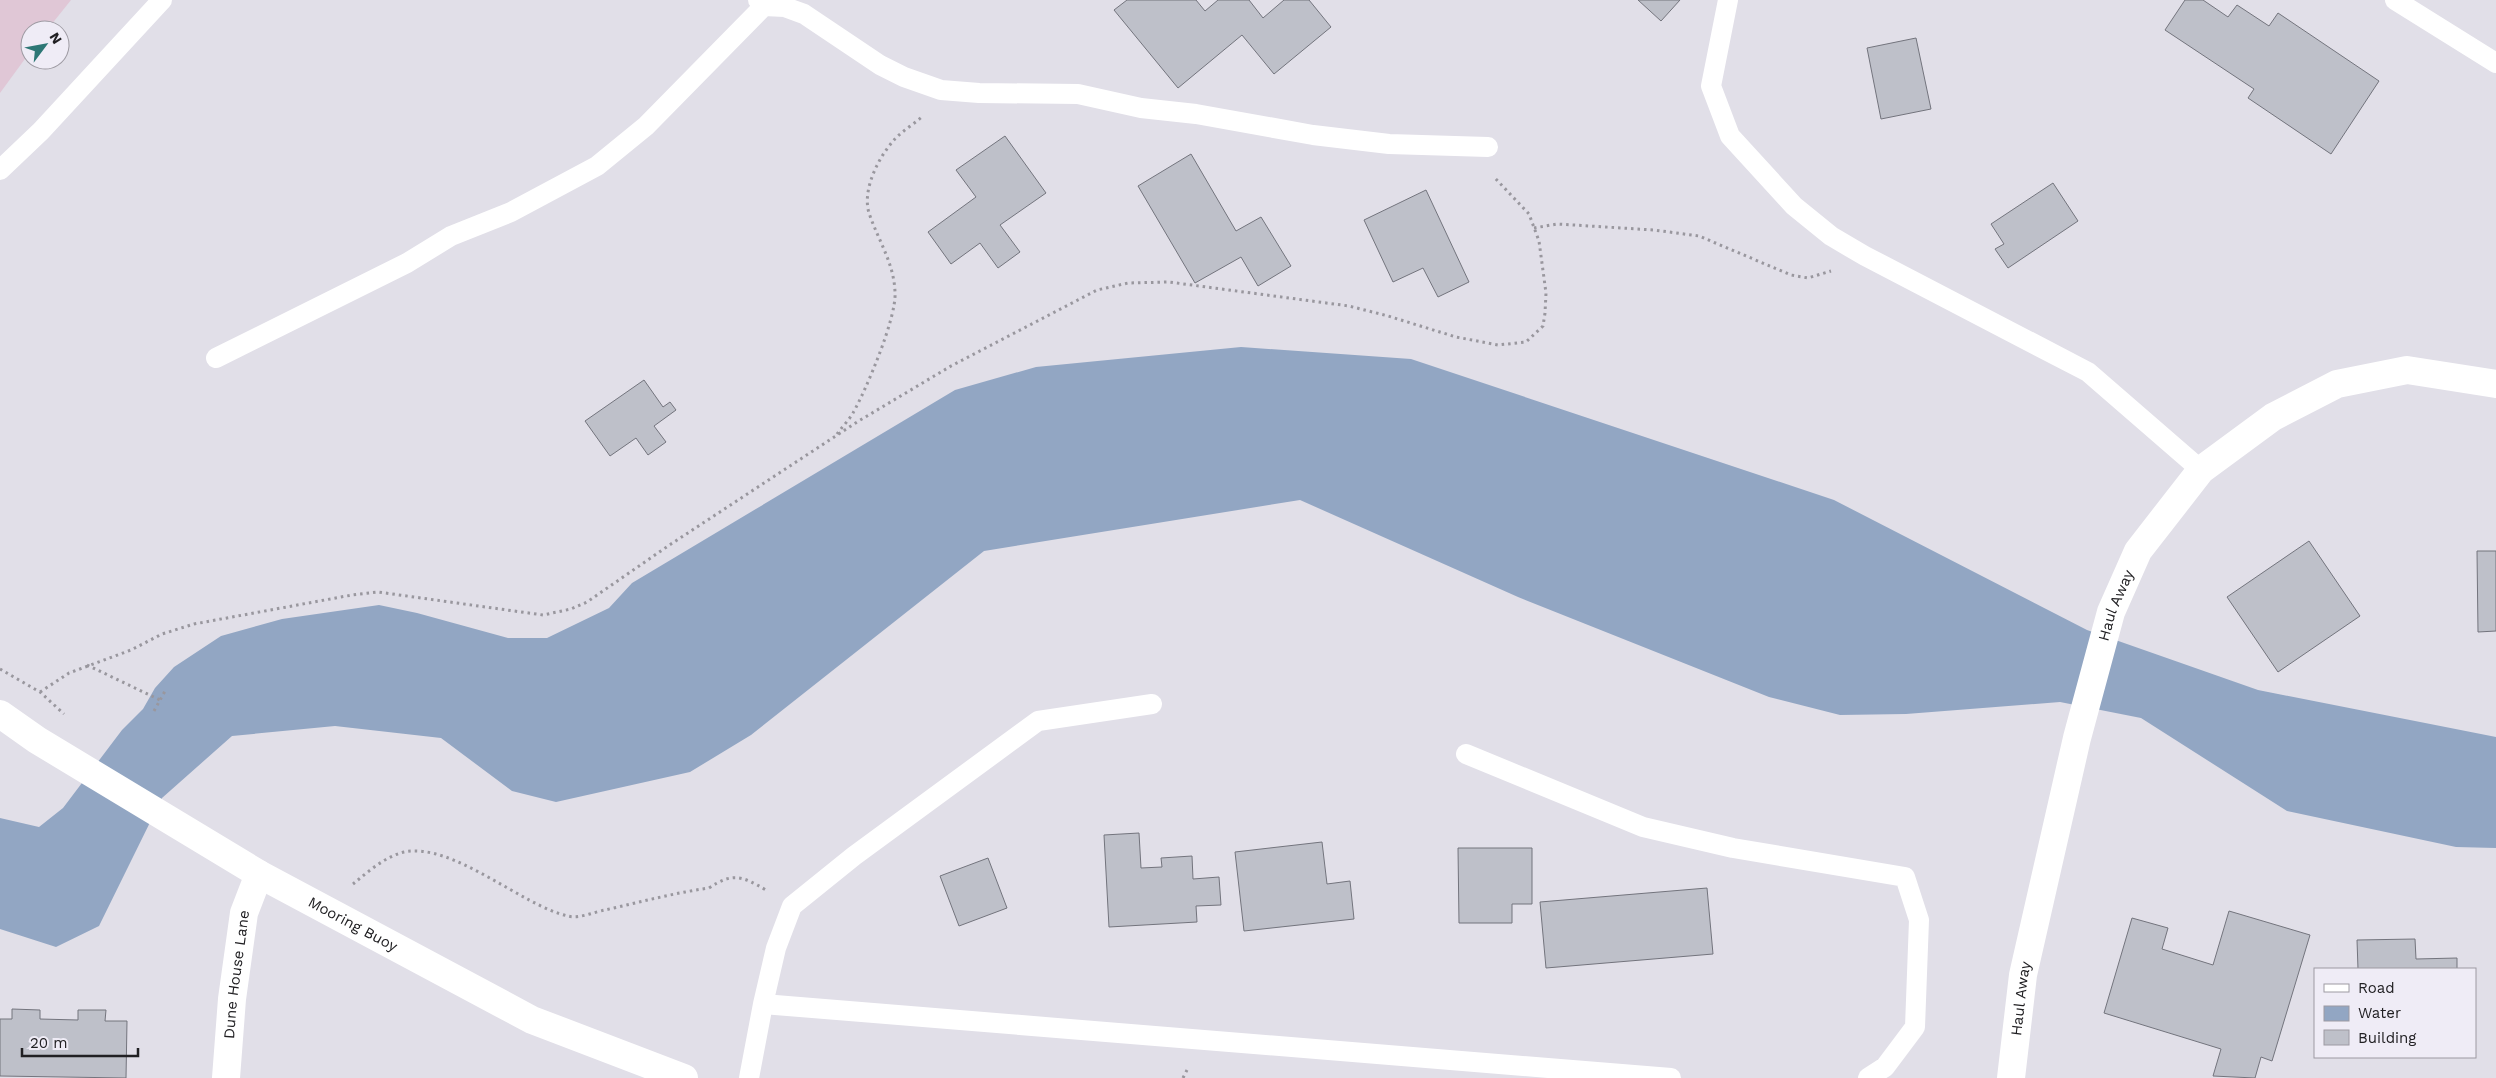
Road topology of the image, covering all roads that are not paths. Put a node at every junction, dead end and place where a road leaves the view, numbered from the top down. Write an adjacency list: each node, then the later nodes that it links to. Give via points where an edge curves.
1 (162, 0): 7 (lane, via 41,131)
2 (1728, 0): 10 (lane, via 1711,86 1730,136 1794,206 1831,236 1865,256 2088,372)
3 (2395, 0): 5 (lane)
4 (761, 3): 6 (lane, via 804,14 880,65 941,90 1078,94 1141,108 1196,114 1313,135 1388,144); 8 (lane, via 646,126 597,166 510,212 451,236 407,263)
5 (2496, 63)
6 (1488, 147)
7 (0, 170)
8 (216, 358)
9 (2496, 384): 10 (street, Haul Away, via 2407,370 2337,384 2273,417)
10 (2201, 470): 23 (street, Haul Away, via 2138,552 2111,612 2077,738 2023,975)
11 (1152, 704): 17 (lane, via 1038,721 847,862 792,906 776,948)
12 (0, 714): 14 (street, Mooring Buoy)
13 (0, 726): 14 (street, Mooring Buoy)
14 (37, 740): 16 (street, Mooring Buoy)
15 (1466, 754): 22 (lane, via 1642,827 1733,848 1905,877 1919,920 1915,1028 1885,1067)
16 (259, 874): 18 (street, Dune House Lane, via 244,912 232,999); 19 (street, Mooring Buoy, via 532,1020)
17 (763, 1004): 20 (lane); 21 (lane)
18 (226, 1078)
19 (684, 1078)
20 (749, 1078)
21 (1671, 1078)
22 (1868, 1078)
23 (2011, 1078)

